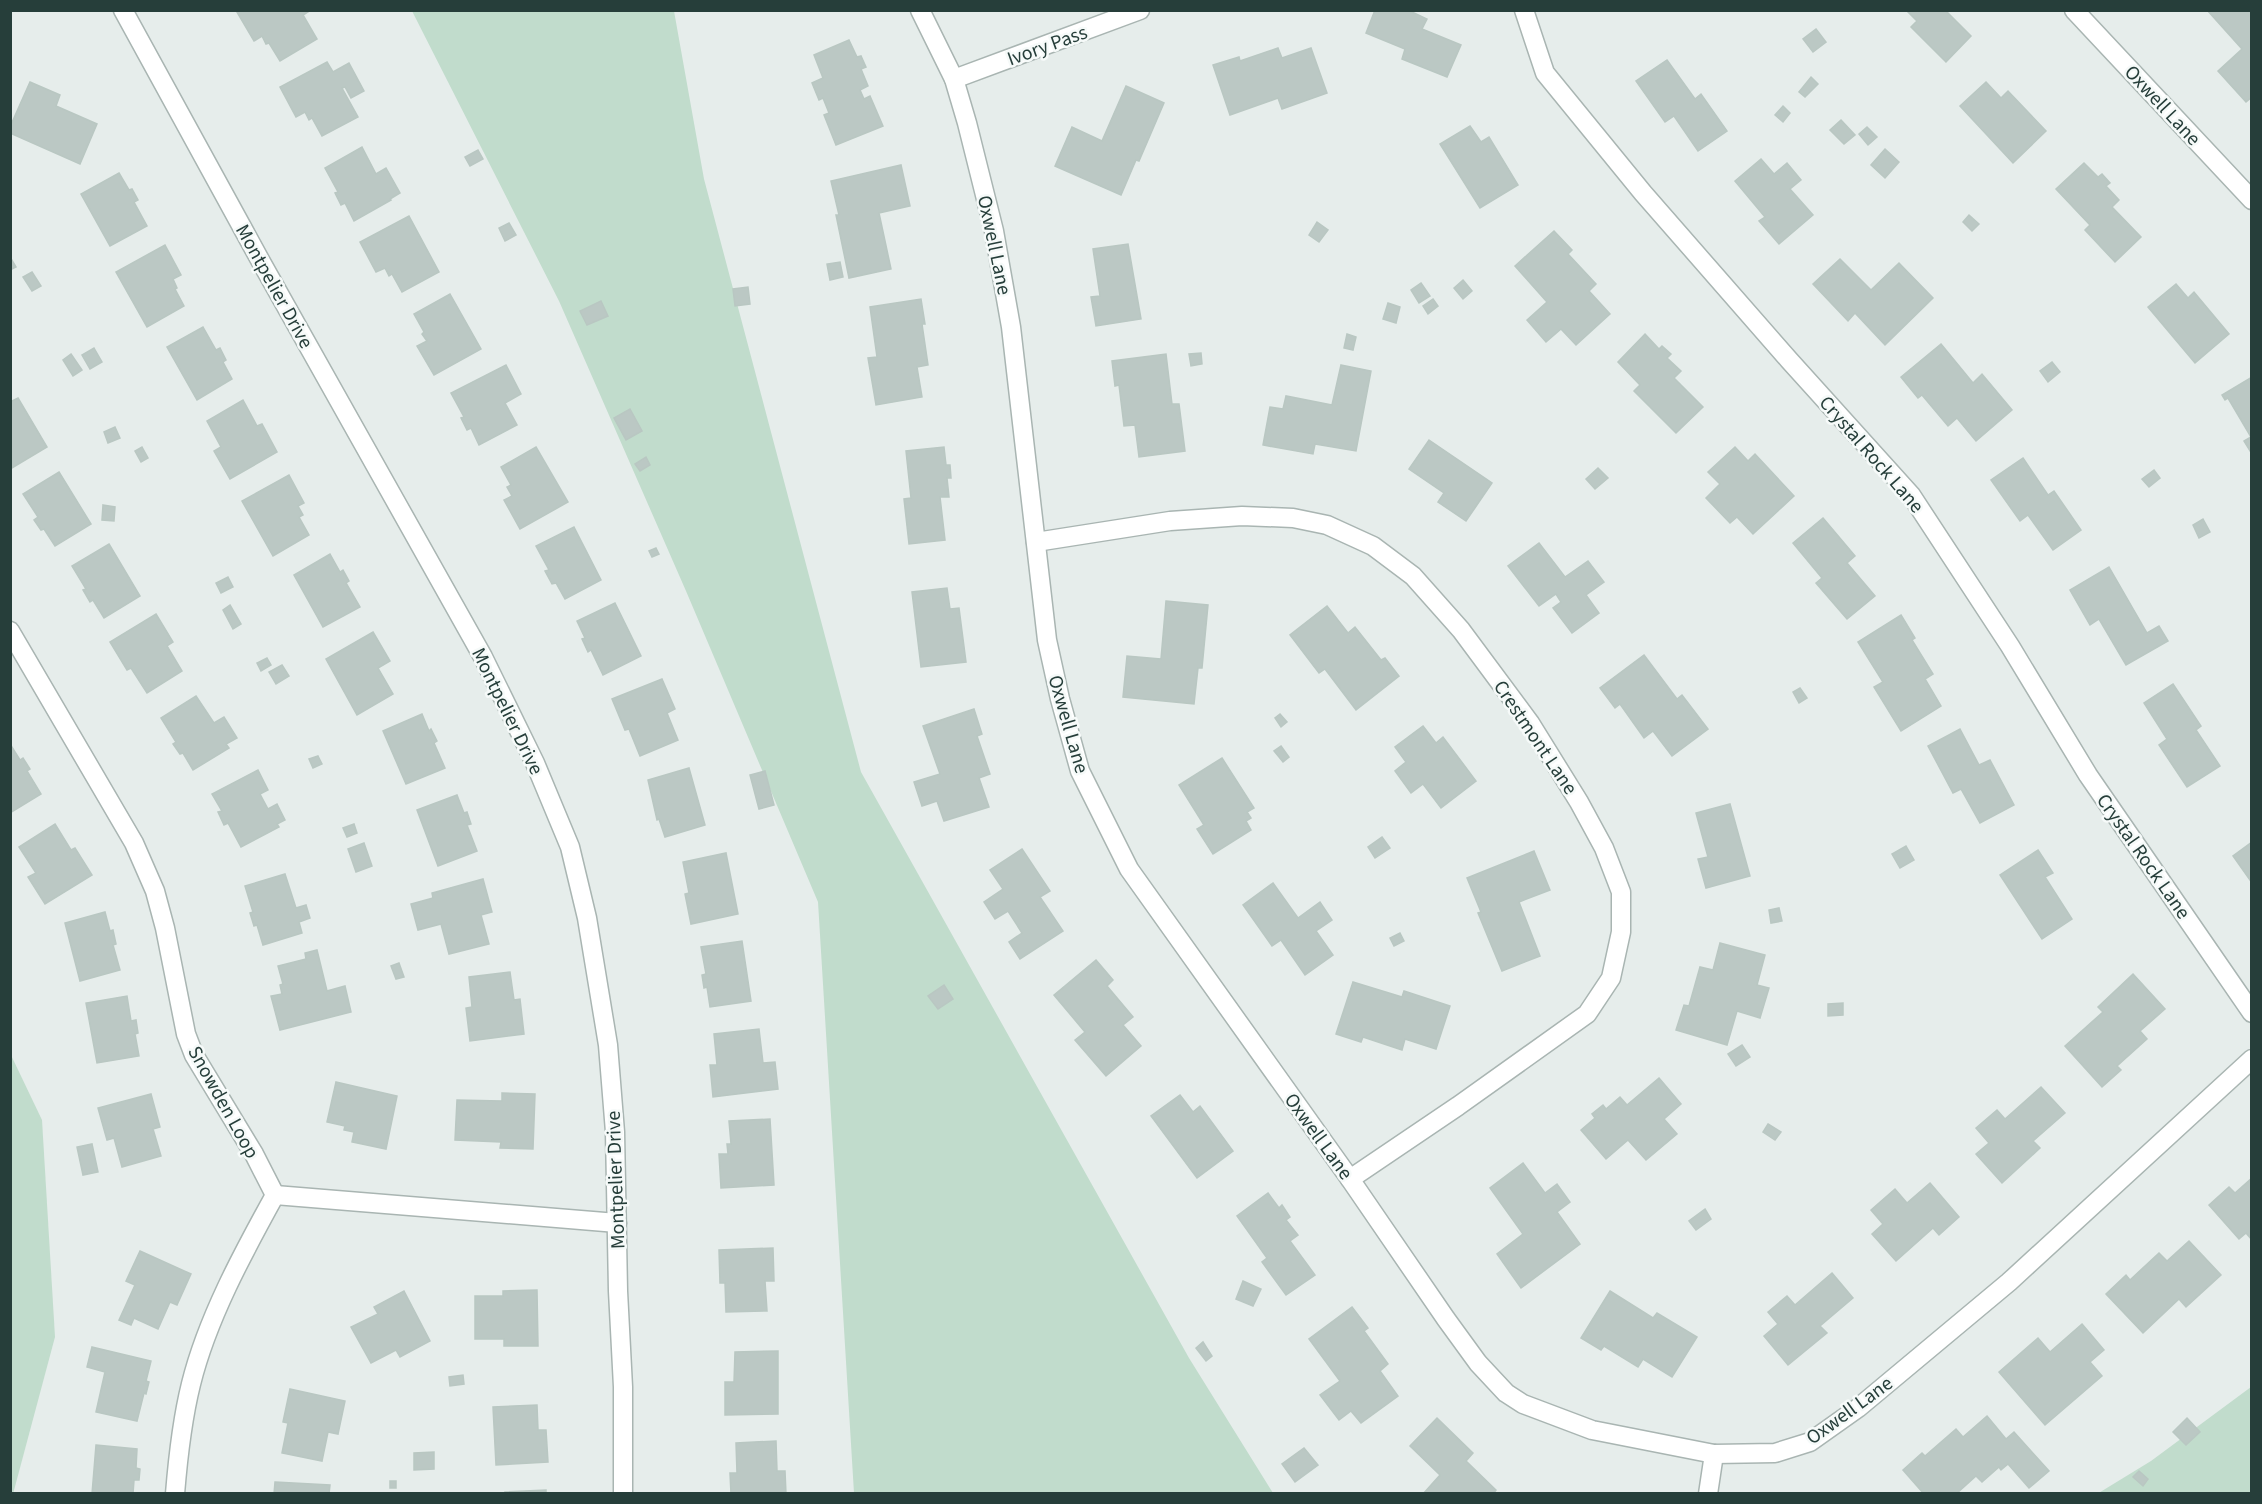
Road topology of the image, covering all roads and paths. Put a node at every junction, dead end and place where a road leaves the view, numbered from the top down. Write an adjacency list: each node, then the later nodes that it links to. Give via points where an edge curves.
1 (123, 10): 14 (street, Montpelier Drive, via 483,657 535,763 570,848 601,990 608,1045)
2 (920, 10): 6 (street, Oxwell Lane)
3 (1140, 10): 6 (street, Ivory Pass)
4 (1524, 10): 10 (street, Crystal Rock Lane, via 1545,73 1643,194 1911,495 2088,775)
5 (2086, 14): 7 (street, Oxwell Lane)
6 (954, 79): 8 (street, Oxwell Lane, via 968,123 1004,285)
7 (2252, 200)
8 (1036, 542): 12 (street, Oxwell Lane, via 1047,640 1080,771 1129,869); 12 (street, Crestmont Lane, via 1170,521 1242,516 1327,525 1373,546 1413,576 1461,630 1530,723 1604,848 1621,892 1621,932 1611,978 1587,1014)
9 (10, 631): 13 (street, Snowden Loop, via 134,843 155,891 194,1055)
10 (2252, 1013)
11 (2252, 1059): 15 (street, Oxwell Lane, via 2009,1282 1858,1408 1810,1442 1775,1454)
12 (1350, 1179): 15 (street, Oxwell Lane, via 1478,1363 1506,1393 1523,1404 1592,1430)
13 (275, 1195): 14 (street); 16 (street, via 240,1257 191,1382)
14 (617, 1223): 17 (street, Montpelier Drive)
15 (1714, 1454): 18 (street)
16 (175, 1494)
17 (623, 1494)
18 (1708, 1494)

